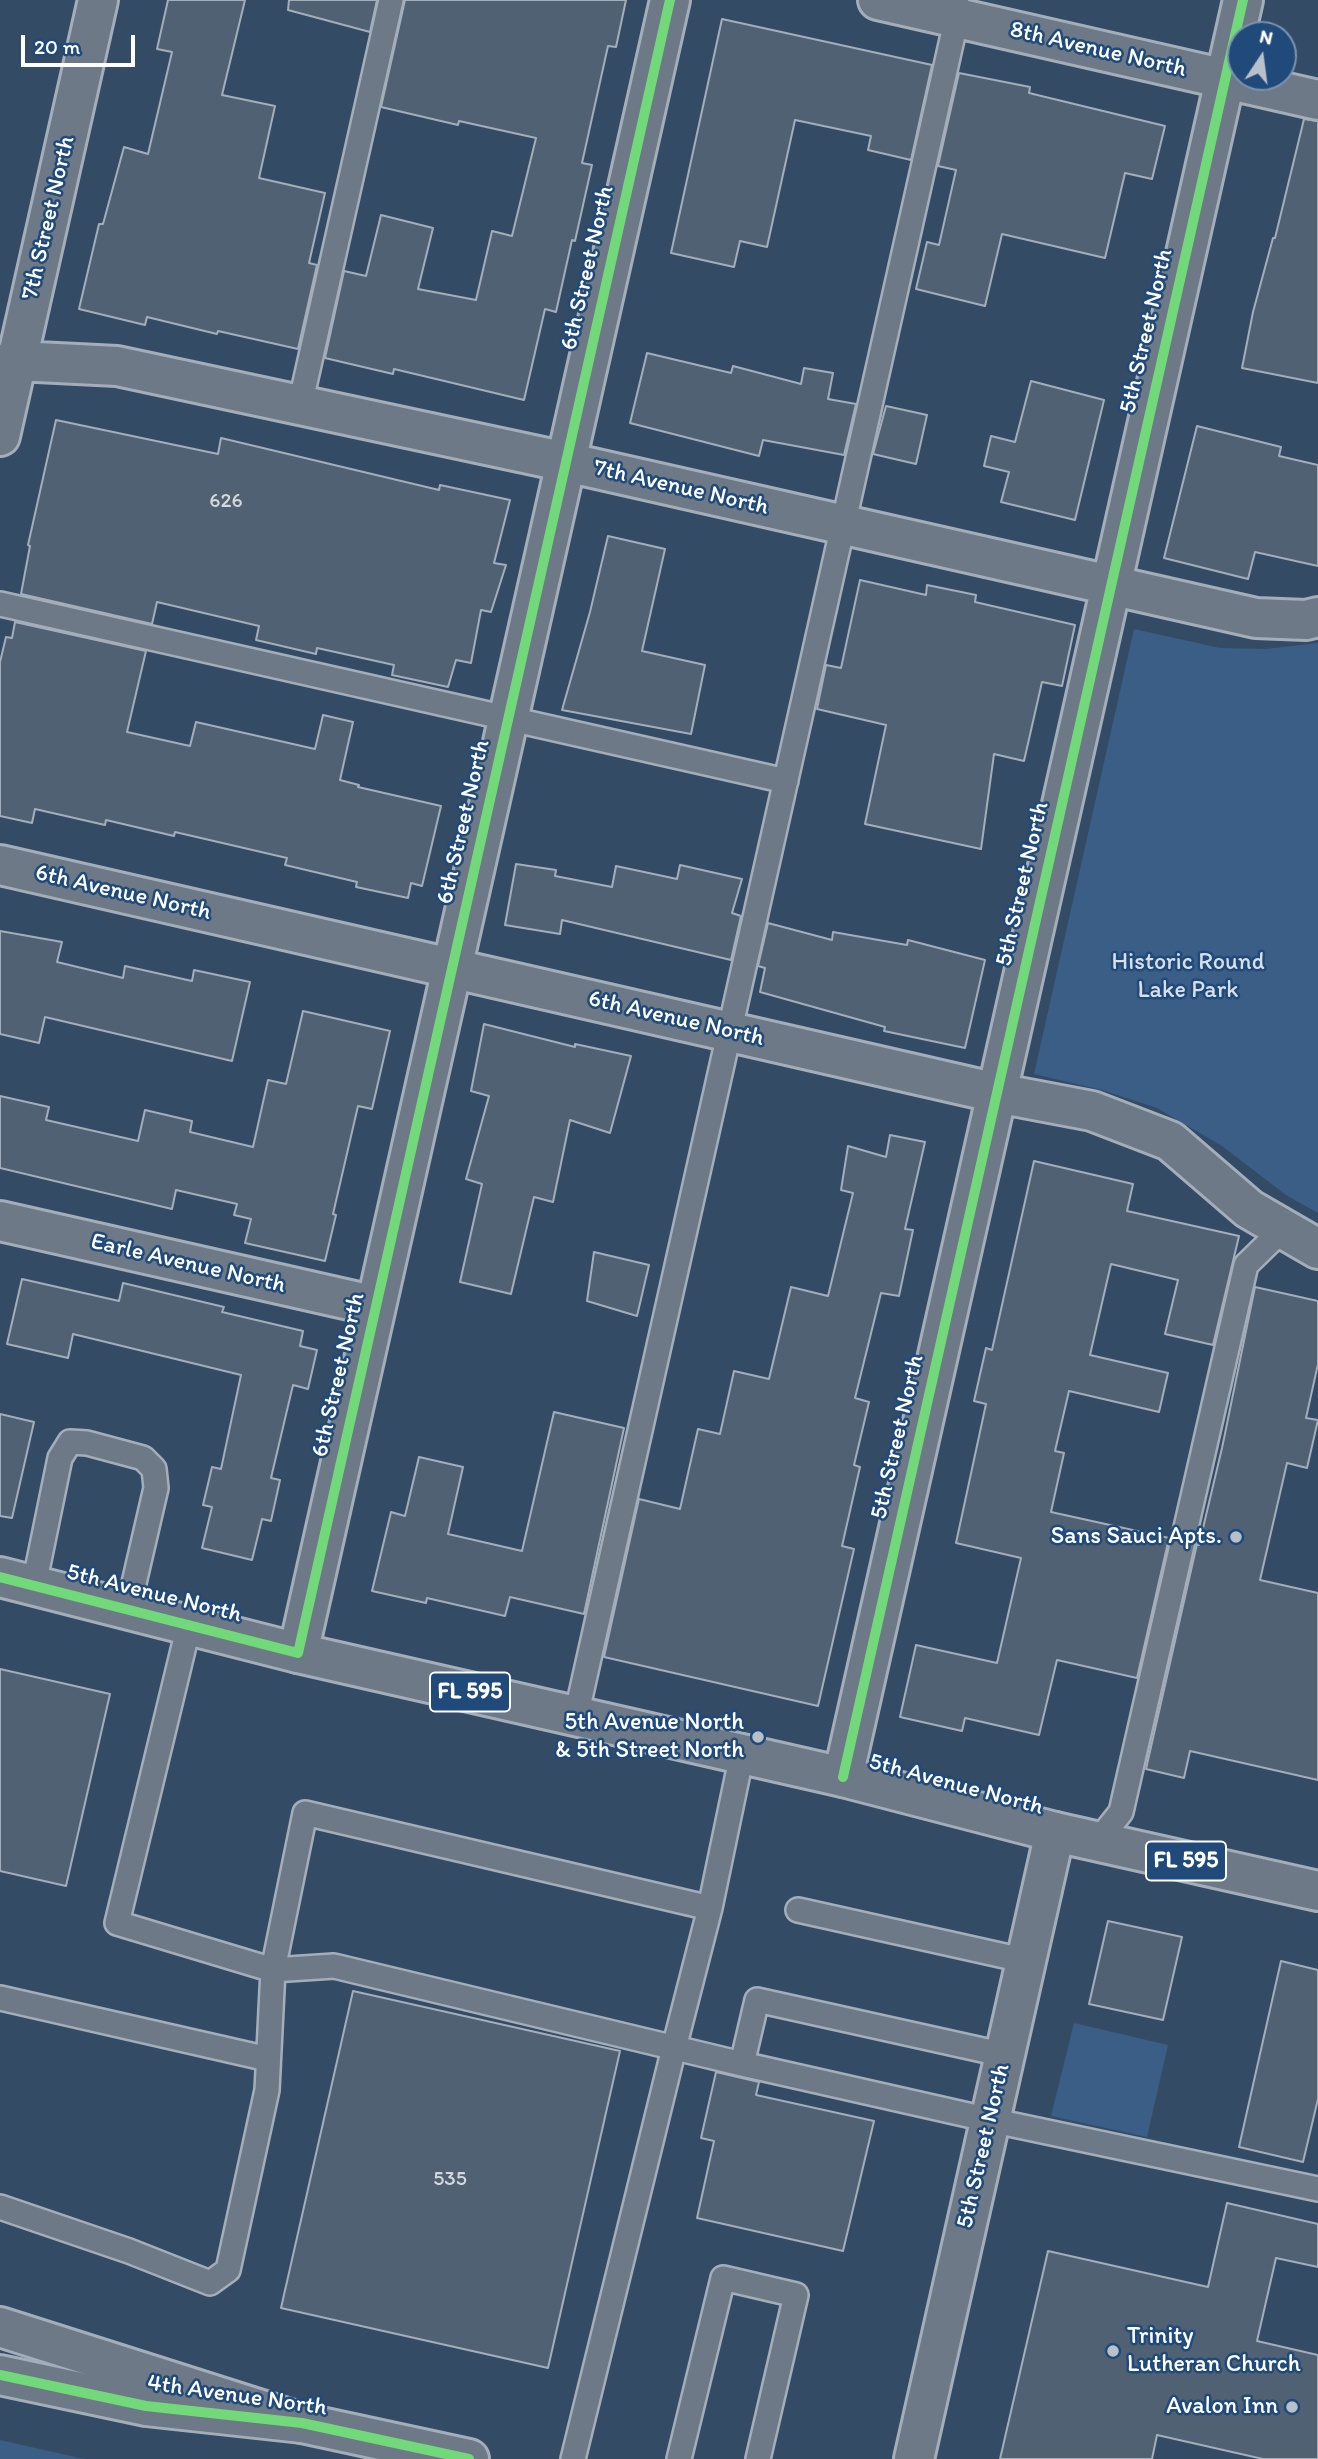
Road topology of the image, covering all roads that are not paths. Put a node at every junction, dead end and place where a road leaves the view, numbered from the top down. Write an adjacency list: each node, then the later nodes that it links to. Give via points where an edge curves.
1 (98, 0): 9 (main road, 7th Street North)
2 (391, 0): 10 (lane)
3 (670, 0): 12 (main road, 6th Street North)
4 (878, 0): 6 (main road, 8th Avenue North)
5 (1243, 0): 7 (main road, 5th Street North)
6 (959, 9): 7 (main road, 8th Avenue North); 13 (lane)
7 (1226, 78): 8 (main road, 8th Avenue North); 14 (main road, 5th Street North)
8 (1318, 100)
9 (8, 362): 10 (main road, 7th Avenue North, via 117,366); 11 (main road, 7th Street North)
10 (300, 405): 12 (main road, 7th Avenue North)
11 (0, 436)
12 (566, 462): 13 (main road, 7th Avenue North); 17 (main road, 6th Street North)
13 (844, 525): 14 (main road, 7th Avenue North); 18 (lane)
14 (1112, 585): 16 (main road, 7th Avenue North, via 1256,618); 22 (main road, 5th Street North)
15 (0, 604): 17 (lane)
16 (1318, 617)
17 (508, 719): 18 (lane); 20 (main road, 6th Street North)
18 (786, 781): 21 (lane)
19 (0, 865): 20 (main road, 6th Avenue North)
20 (452, 968): 21 (main road, 6th Avenue North); 26 (main road, 6th Street North)
21 (730, 1031): 22 (main road, 6th Avenue North); 31 (lane)
22 (997, 1093): 24 (main road, 6th Avenue North, via 1092,1111 1170,1141 1250,1209); 33 (main road, 5th Street North)
23 (0, 1221): 26 (main road, Earle Avenue North)
24 (1283, 1229): 25 (main road, 6th Avenue North); 35 (lane, via 1246,1265 1121,1812)
25 (1318, 1249)
26 (376, 1306): 30 (main road, 6th Street North)
27 (17, 1581): 28 (main road, 5th Avenue North / FL 595); 28 (lane, via 60,1458 70,1442 143,1458 154,1469 156,1488)
28 (128, 1609): 29 (main road, 5th Avenue North / FL 595)
29 (189, 1625): 30 (main road, 5th Avenue North / FL 595); 40 (lane, via 117,1923)
30 (298, 1653): 31 (main road, 5th Avenue North / FL 595)
31 (576, 1716): 32 (main road, 5th Avenue North / FL 595)
32 (742, 1754): 33 (main road, 5th Avenue North / FL 595); 37 (lane)
33 (843, 1777): 34 (main road, 5th Avenue North / FL 595)
34 (1055, 1832): 35 (main road, 5th Avenue North / FL 595); 39 (main road, 5th Street North)
35 (1098, 1841): 36 (main road, 5th Avenue North / FL 595)
36 (1318, 1891)
37 (710, 1908): 40 (lane, via 304,1812); 42 (lane)
38 (798, 1910): 39 (lane)
39 (1027, 1961): 43 (main road, 5th Street North)
40 (273, 1969): 42 (lane, via 334,1966); 44 (lane)
41 (0, 1997): 44 (lane)
42 (674, 2048): 45 (lane); 53 (lane)
43 (1005, 2055): 45 (lane, via 757,2000); 46 (main road, 5th Street North)
44 (268, 2059): 48 (lane, via 267,2090 228,2270 210,2283)
45 (742, 2064): 46 (lane)
46 (990, 2120): 47 (lane); 56 (main road, 5th Street North)
47 (1318, 2189)
48 (0, 2207)
49 (0, 2327): 51 (main road)
50 (0, 2375): 51 (main road, 4th Avenue North, via 146,2406)
51 (302, 2423): 52 (main road, 4th Avenue North)
52 (469, 2459)
53 (573, 2459)
54 (678, 2459): 55 (lane, via 723,2278 796,2295)
55 (758, 2459)
56 (914, 2459)

